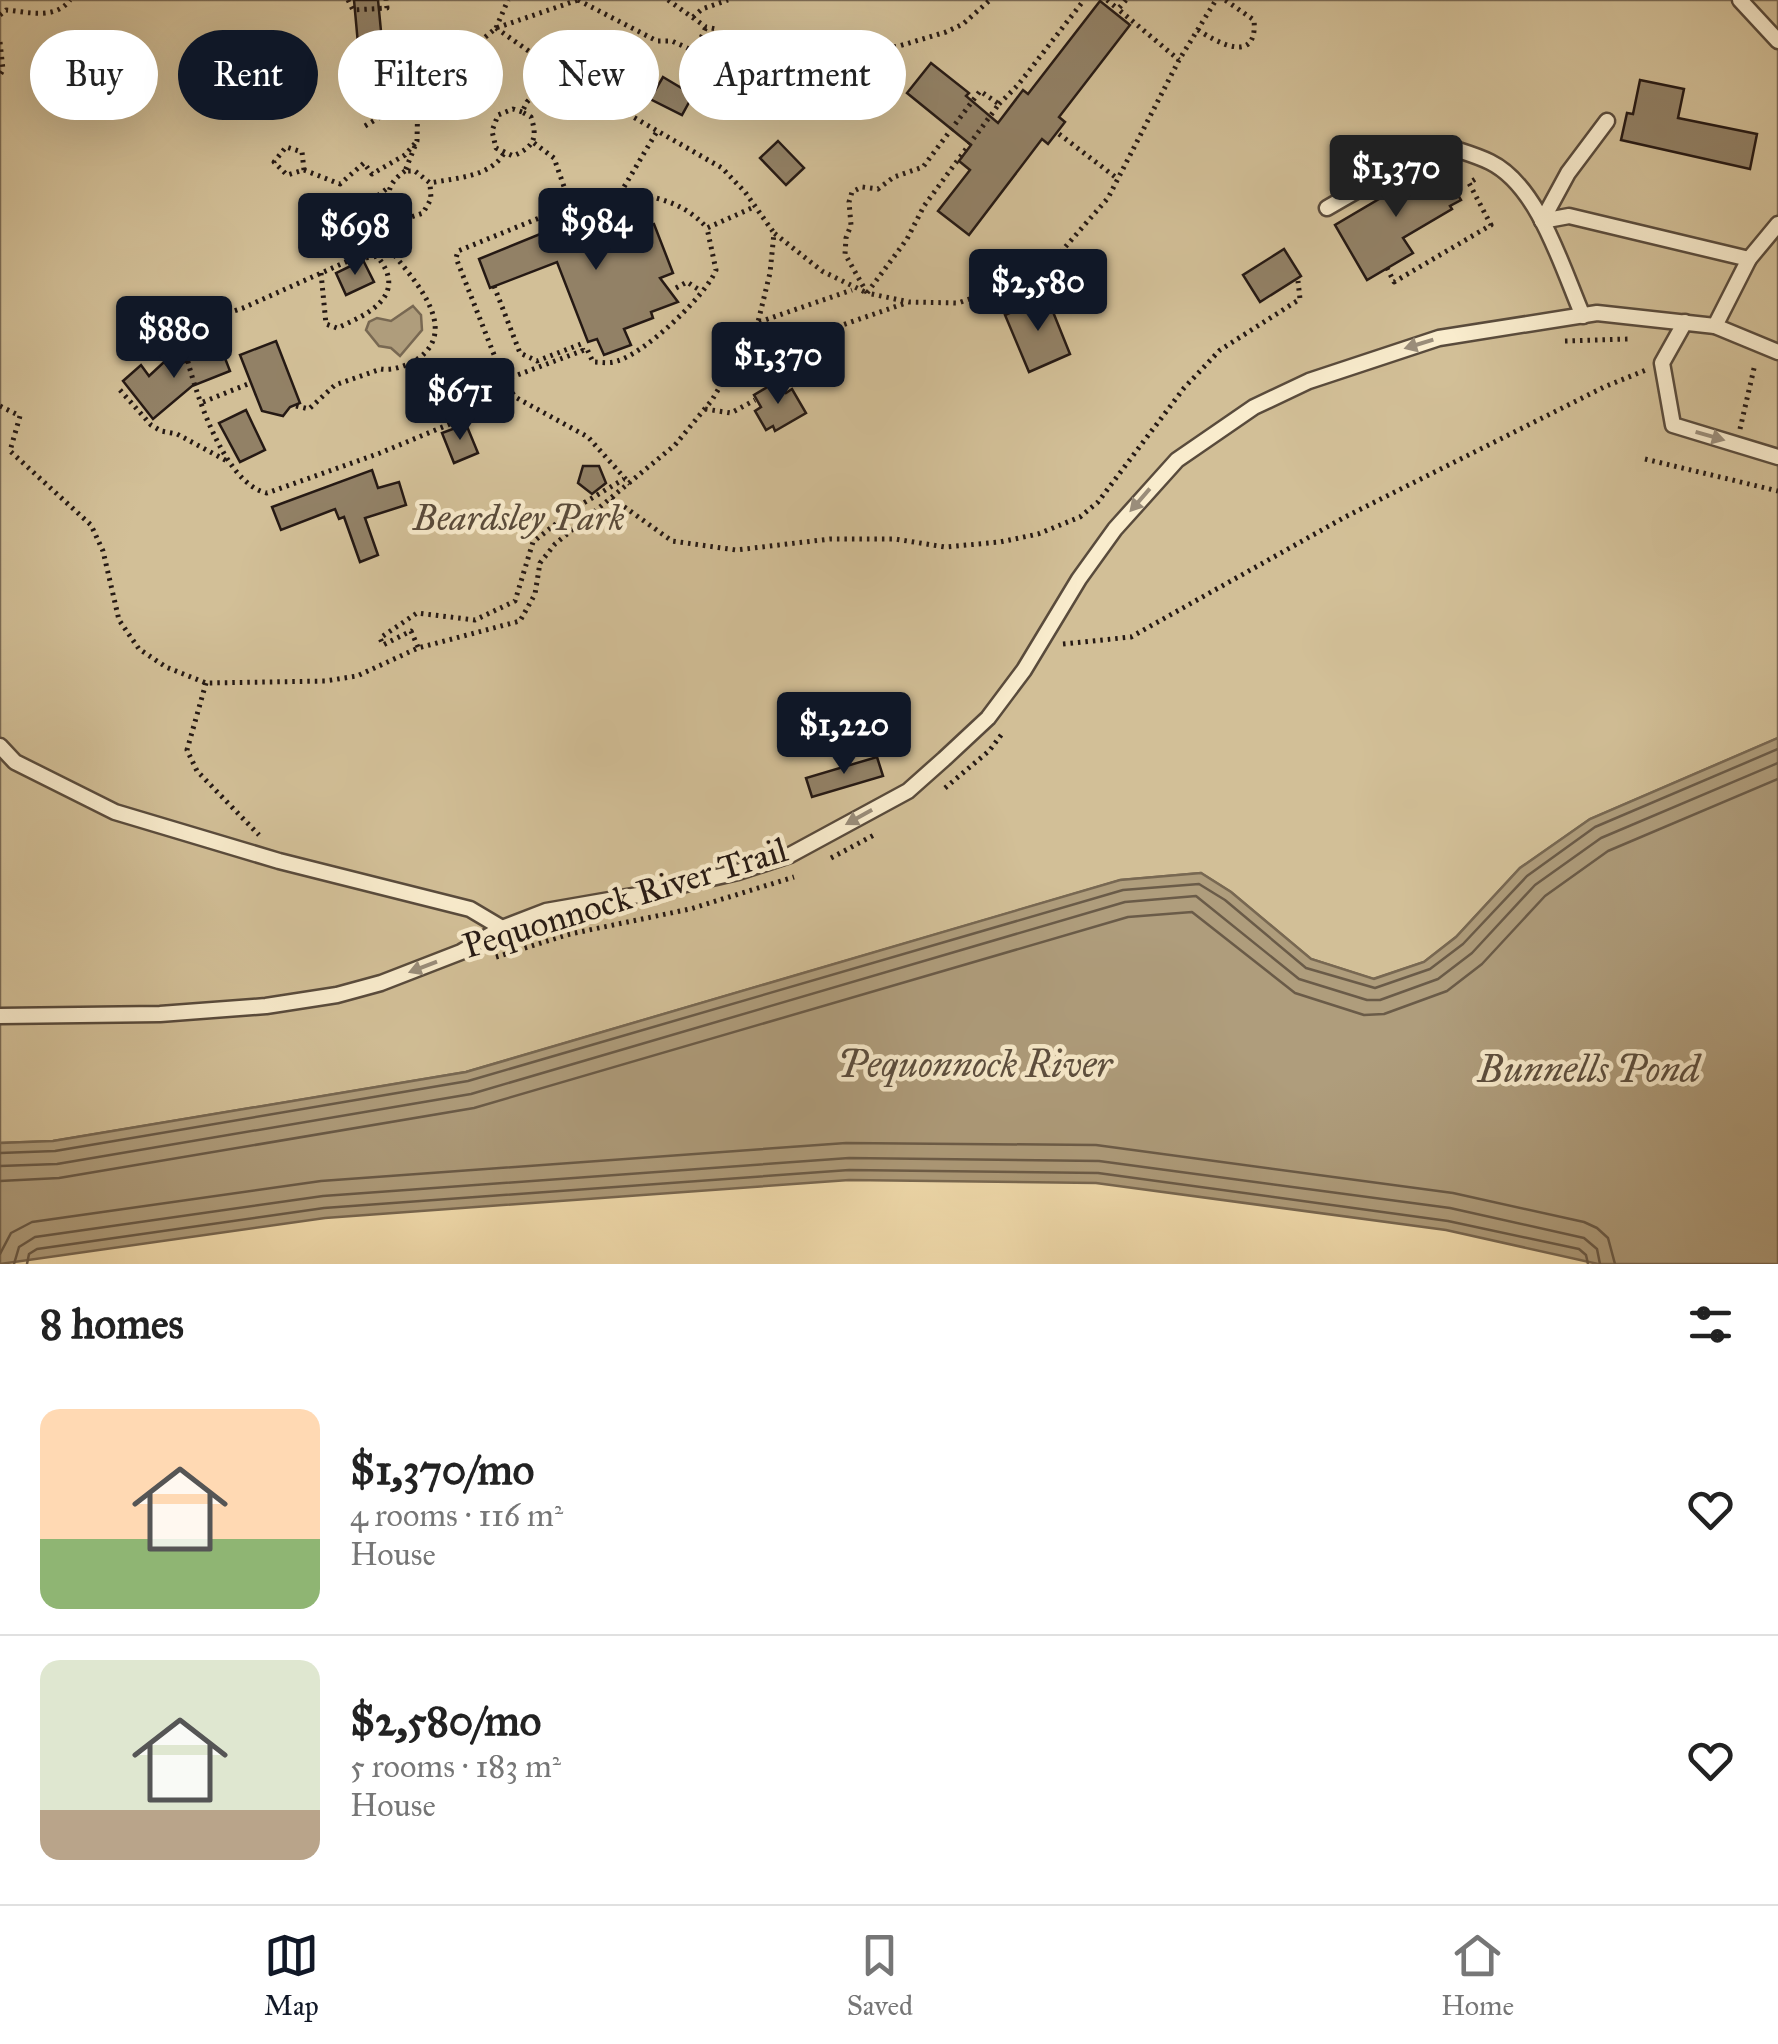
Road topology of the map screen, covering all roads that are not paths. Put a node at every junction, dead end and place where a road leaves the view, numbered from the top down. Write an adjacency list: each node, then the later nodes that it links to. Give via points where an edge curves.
1 (1740, 0): 2 (lane)
2 (1778, 42)
3 (1607, 120): 5 (lane)
4 (1327, 208): 5 (lane, via 1398,167 1452,148 1498,168)
5 (1542, 221): 7 (lane, via 1569,216); 8 (lane)
6 (1778, 224): 7 (lane)
7 (1749, 259): 10 (lane)
8 (1583, 316): 9 (lane); 14 (lane, one-way to 14, via 1438,338 1309,381 1254,407 1177,460 1078,579 988,718 908,791 790,854 738,872 546,911)
9 (1685, 322): 10 (lane); 12 (lane, one-way to 12, via 1662,363 1672,426)
10 (1715, 326): 11 (lane)
11 (1778, 352)
12 (1778, 457)
13 (0, 746): 14 (lane, via 15,762 115,812 470,909)
14 (502, 928): 15 (lane, one-way to 15, via 460,952 338,995 160,1014)
15 (0, 1016)

